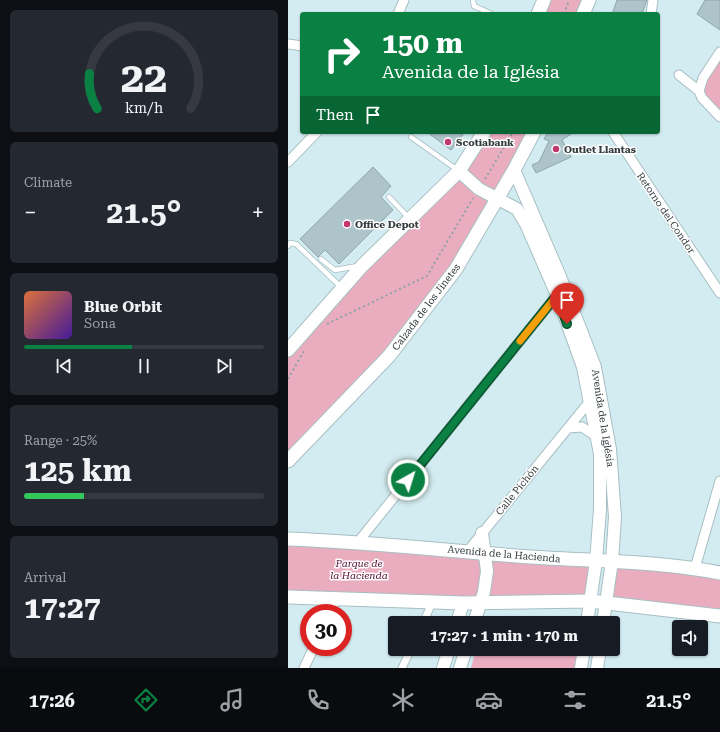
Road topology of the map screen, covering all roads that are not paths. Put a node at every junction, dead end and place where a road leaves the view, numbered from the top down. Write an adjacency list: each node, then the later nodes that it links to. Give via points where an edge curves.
1 (404, 0): 5 (street)
2 (473, 0): 6 (lane, via 474,6)
3 (589, 0): 7 (main road)
4 (653, 0): 8 (street)
5 (399, 12)
6 (488, 12)
7 (584, 12)
8 (651, 12)
9 (288, 44): 10 (street)
10 (300, 46)
11 (720, 52): 13 (street, via 703,78)
12 (679, 75): 13 (street)
13 (699, 91): 14 (street, via 702,98)
14 (720, 117)
15 (315, 134): 22 (street)
16 (474, 134): 21 (street)
17 (483, 134): 21 (main road)
18 (533, 134): 23 (main road, Calzada de los Jinetes)
19 (614, 134): 32 (street, Retorno del Condor)
20 (411, 136): 24 (lane)
21 (475, 147): 24 (main road)
22 (288, 161)
23 (514, 170): 26 (main road, Calzada de los Jinetes); 45 (street, Avenida de la Iglésia, via 559,274 595,367 610,449 615,516)
24 (459, 171): 26 (street, Avenida de la Iglésia, via 479,189); 27 (main road)
25 (389, 197): 27 (lane)
26 (496, 199): 33 (street, Avenida de la Iglésia, via 516,209 527,226); 38 (main road, Calzada de los Jinetes, via 456,269 389,356)
27 (410, 219): 30 (main road)
28 (288, 246): 31 (lane, via 290,243 296,244)
29 (321, 260): 30 (lane, via 335,270)
30 (362, 266): 31 (main road)
31 (342, 288): 34 (main road)
32 (720, 293)
33 (557, 295): 35 (street, Avenida de la Iglésia, via 583,367); 42 (street)
34 (288, 350)
35 (590, 401): 36 (street, Calle Pichón); 37 (street, Avenida de la Iglésia)
36 (568, 428): 37 (street, via 582,427); 40 (street, Calle Pichón)
37 (597, 437): 46 (street, Avenida de la Iglésia, via 600,454 600,509)
38 (288, 461)
39 (720, 481): 47 (street)
40 (482, 533): 43 (street, Calle Pichón); 44 (street)
41 (288, 539): 42 (main road, Avenida de la Hacienda)
42 (358, 542): 43 (main road, Avenida de la Hacienda)
43 (467, 552): 44 (main road, Avenida de la Hacienda)
44 (486, 554): 46 (main road, Avenida de la Hacienda); 55 (street, via 486,582)
45 (612, 561): 46 (main road, Avenida de la Hacienda); 47 (main road, Avenida de la Hacienda); 52 (street, Avenida de la Iglésia)
46 (596, 562): 51 (street, Avenida de la Iglésia)
47 (695, 568): 48 (main road, Avenida de la Hacienda)
48 (720, 573)
49 (288, 598): 50 (main road)
50 (336, 599): 53 (main road); 56 (street)
51 (590, 601): 52 (main road); 55 (main road); 60 (street, Avenida de la Iglésia)
52 (606, 602): 61 (street, Avenida de la Iglésia); 62 (main road)
53 (432, 603): 54 (main road); 57 (street)
54 (463, 603): 55 (main road); 58 (street)
55 (480, 603): 59 (street)
56 (334, 604)
57 (426, 616)
58 (459, 616)
59 (476, 616)
60 (589, 616)
61 (604, 616)
62 (720, 616)
63 (310, 656): 69 (street)
64 (408, 656): 70 (street)
65 (447, 656): 71 (street)
66 (464, 656): 72 (street)
67 (583, 656): 73 (street)
68 (599, 656): 74 (street)
69 (304, 668)
70 (402, 668)
71 (443, 668)
72 (460, 668)
73 (582, 668)
74 (597, 668)

